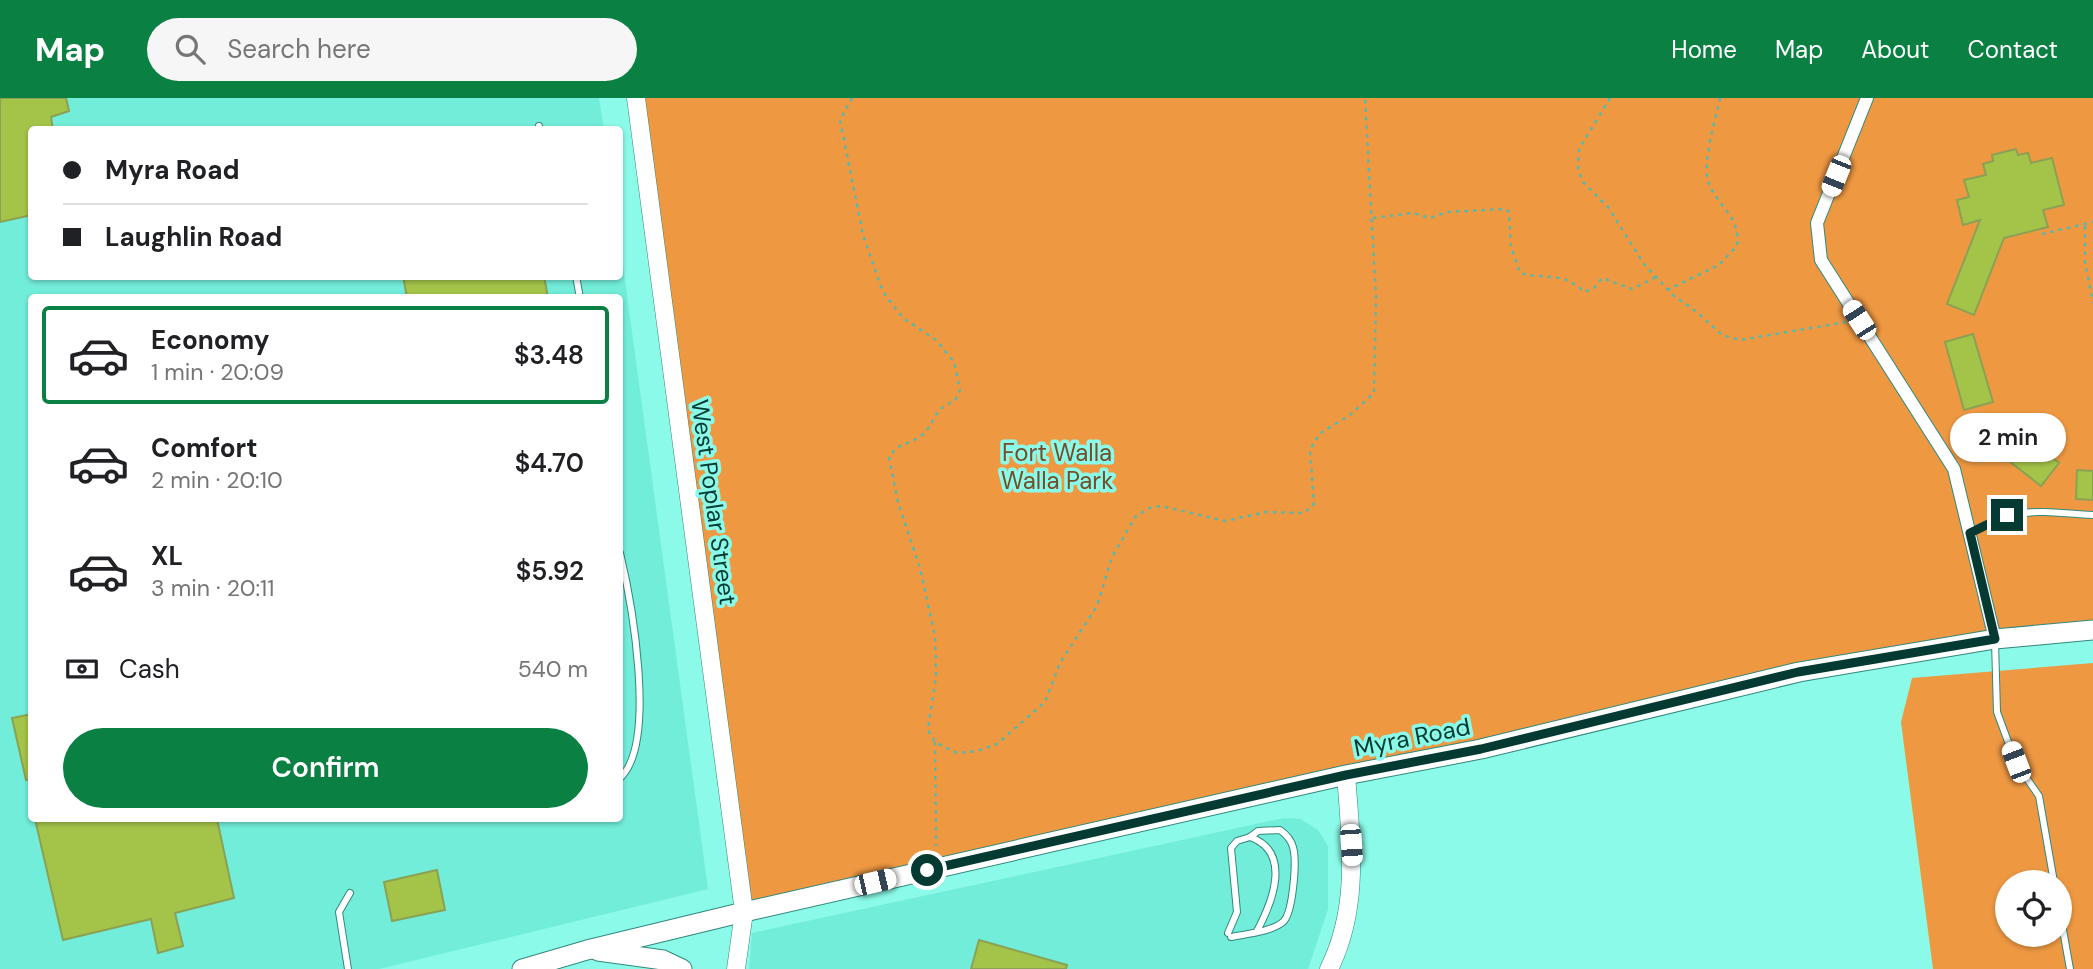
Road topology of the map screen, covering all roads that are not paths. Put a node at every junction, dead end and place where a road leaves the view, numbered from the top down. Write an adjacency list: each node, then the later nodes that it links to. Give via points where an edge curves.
1 (636, 98): 13 (main road, West Poplar Street)
2 (1867, 98): 4 (street, via 1817,223 1821,260 1954,469)
3 (2093, 515): 4 (lane, via 2019,511)
4 (1970, 533): 7 (street)
5 (623, 568): 8 (lane, via 637,639 639,713 634,747)
6 (2093, 631): 7 (highway, Myra Road)
7 (1995, 639): 9 (highway, Myra Road, via 1798,672 1481,749); 11 (lane, via 1997,712 2016,762 2039,796)
8 (623, 771)
9 (1346, 775): 13 (highway, Myra Road); 21 (main road, via 1351,895)
10 (1250, 837): 14 (lane, via 1268,846 1276,868 1273,899); 14 (lane, via 1231,848 1237,912 1229,935); 14 (lane, via 1258,831 1280,830 1293,844 1295,858 1289,915 1279,925)
11 (2052, 870)
12 (350, 893): 17 (lane, via 339,912)
13 (744, 912): 16 (highway, Myra Road); 20 (main road, West Poplar Street)
14 (1257, 930)
15 (2066, 947): 22 (lane)
16 (587, 950): 18 (highway, Myra Road); 19 (highway, via 663,960)
17 (348, 969)
18 (522, 969)
19 (682, 969)
20 (736, 969)
21 (1329, 969)
22 (2070, 969)

